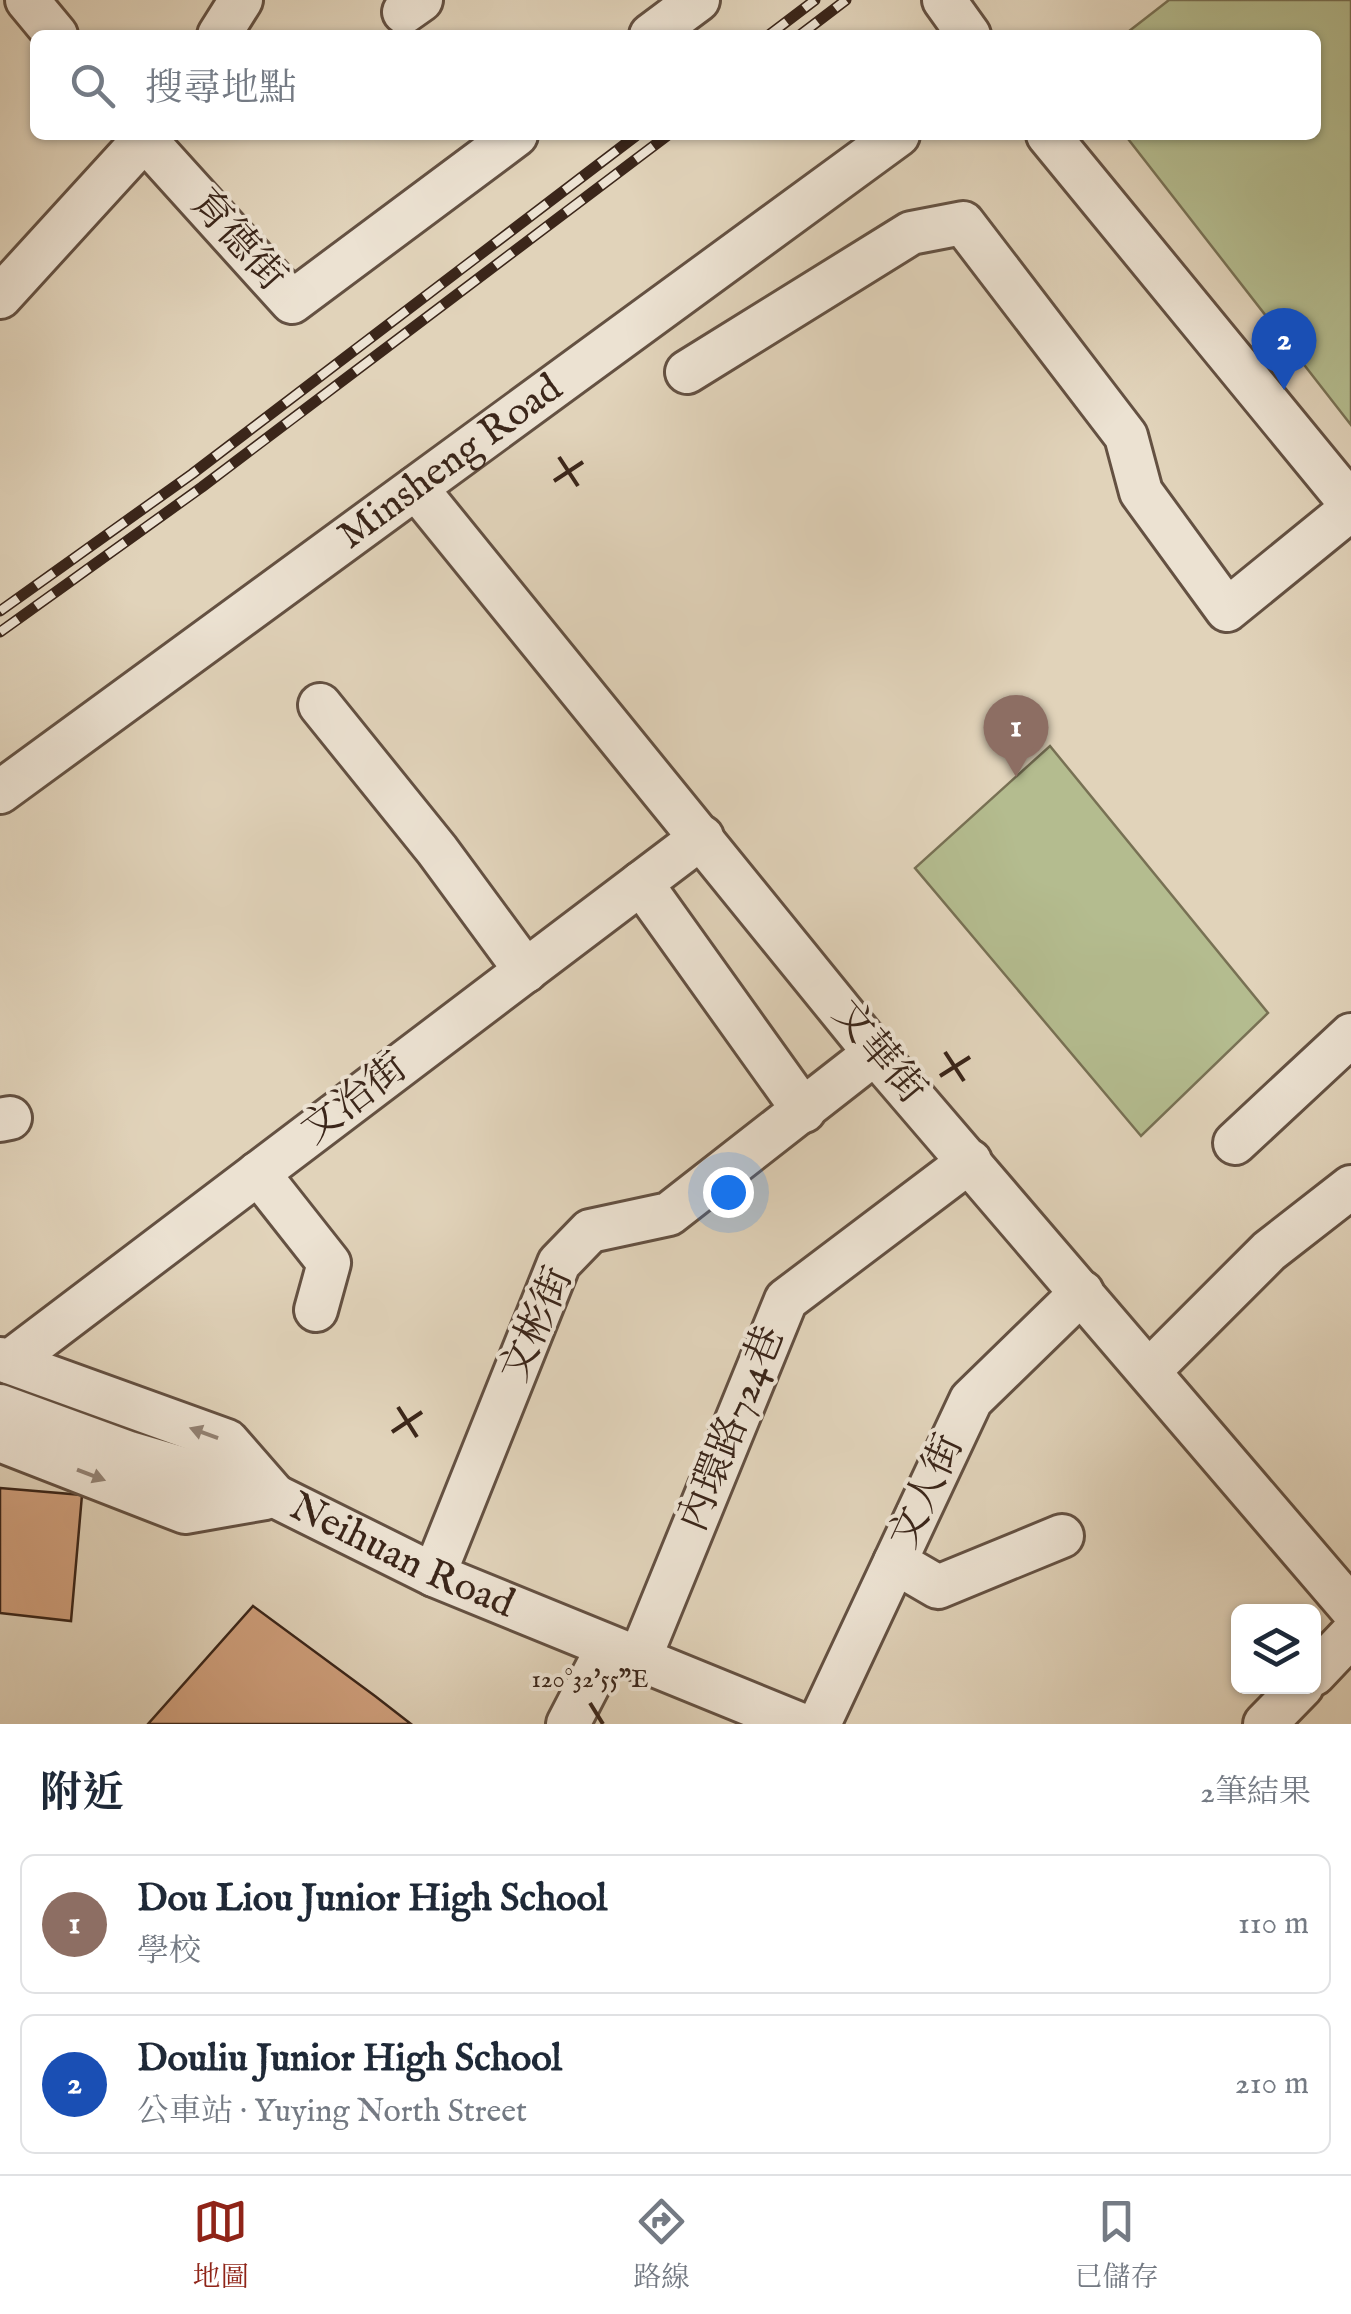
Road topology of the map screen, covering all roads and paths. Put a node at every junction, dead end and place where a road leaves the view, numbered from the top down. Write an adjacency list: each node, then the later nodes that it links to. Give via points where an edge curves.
1 (27, 0): 5 (street)
2 (241, 0): 6 (street)
3 (698, 0): 7 (street)
4 (944, 0): 8 (street)
5 (52, 30)
6 (223, 30)
7 (658, 30)
8 (965, 30)
9 (141, 140): 14 (street)
10 (147, 140): 11 (street, 育德街, via 292,302)
11 (509, 140)
12 (891, 140): 16 (street, Minsheng Road)
13 (1052, 140): 17 (street)
14 (0, 296)
15 (687, 372): 17 (street, via 911,232 962,223 1126,436 1141,492 1227,610)
16 (416, 488): 19 (street, Minsheng Road); 20 (street, 文華街)
17 (1351, 506)
18 (320, 706): 22 (street)
19 (0, 792)
20 (702, 837): 21 (street, 文治街); 24 (street, 文華街)
21 (641, 884): 22 (street, 文治街); 25 (street)
22 (526, 971): 28 (street, 文治街)
23 (1351, 1035): 26 (street)
24 (876, 1053): 25 (street, 文彬街); 27 (street, 文華街)
25 (804, 1111): 39 (street, 文彬街, via 669,1214 590,1232 559,1263)
26 (1235, 1142)
27 (970, 1161): 30 (street, 文華街); 42 (street, 內環路724巷, via 786,1300)
28 (258, 1173): 31 (street, via 329,1264); 32 (street, 文治街)
29 (1351, 1188): 33 (street, via 1270,1251)
30 (1082, 1292): 33 (street, 文華街); 38 (street, 文人街, via 971,1400)
31 (316, 1310)
32 (4, 1361): 36 (street, one-way to 32, via 227,1441)
33 (1150, 1371): 40 (street, 文華街)
34 (0, 1406): 36 (street, Neihuan Road)
35 (0, 1440): 36 (street, one-way to 36, via 185,1512)
36 (275, 1496): 39 (street, Neihuan Road)
37 (1062, 1536): 38 (street, via 938,1587)
38 (895, 1562): 47 (street, 文人街)
39 (434, 1576): 42 (street, Neihuan Road)
40 (1351, 1608)
41 (1351, 1635): 43 (street)
42 (623, 1654): 45 (street, 內環路724巷); 46 (street, Neihuan Road)
43 (1321, 1667)
44 (1294, 1694): 48 (street)
45 (568, 1724)
46 (799, 1724)
47 (819, 1724)
48 (1265, 1724)

